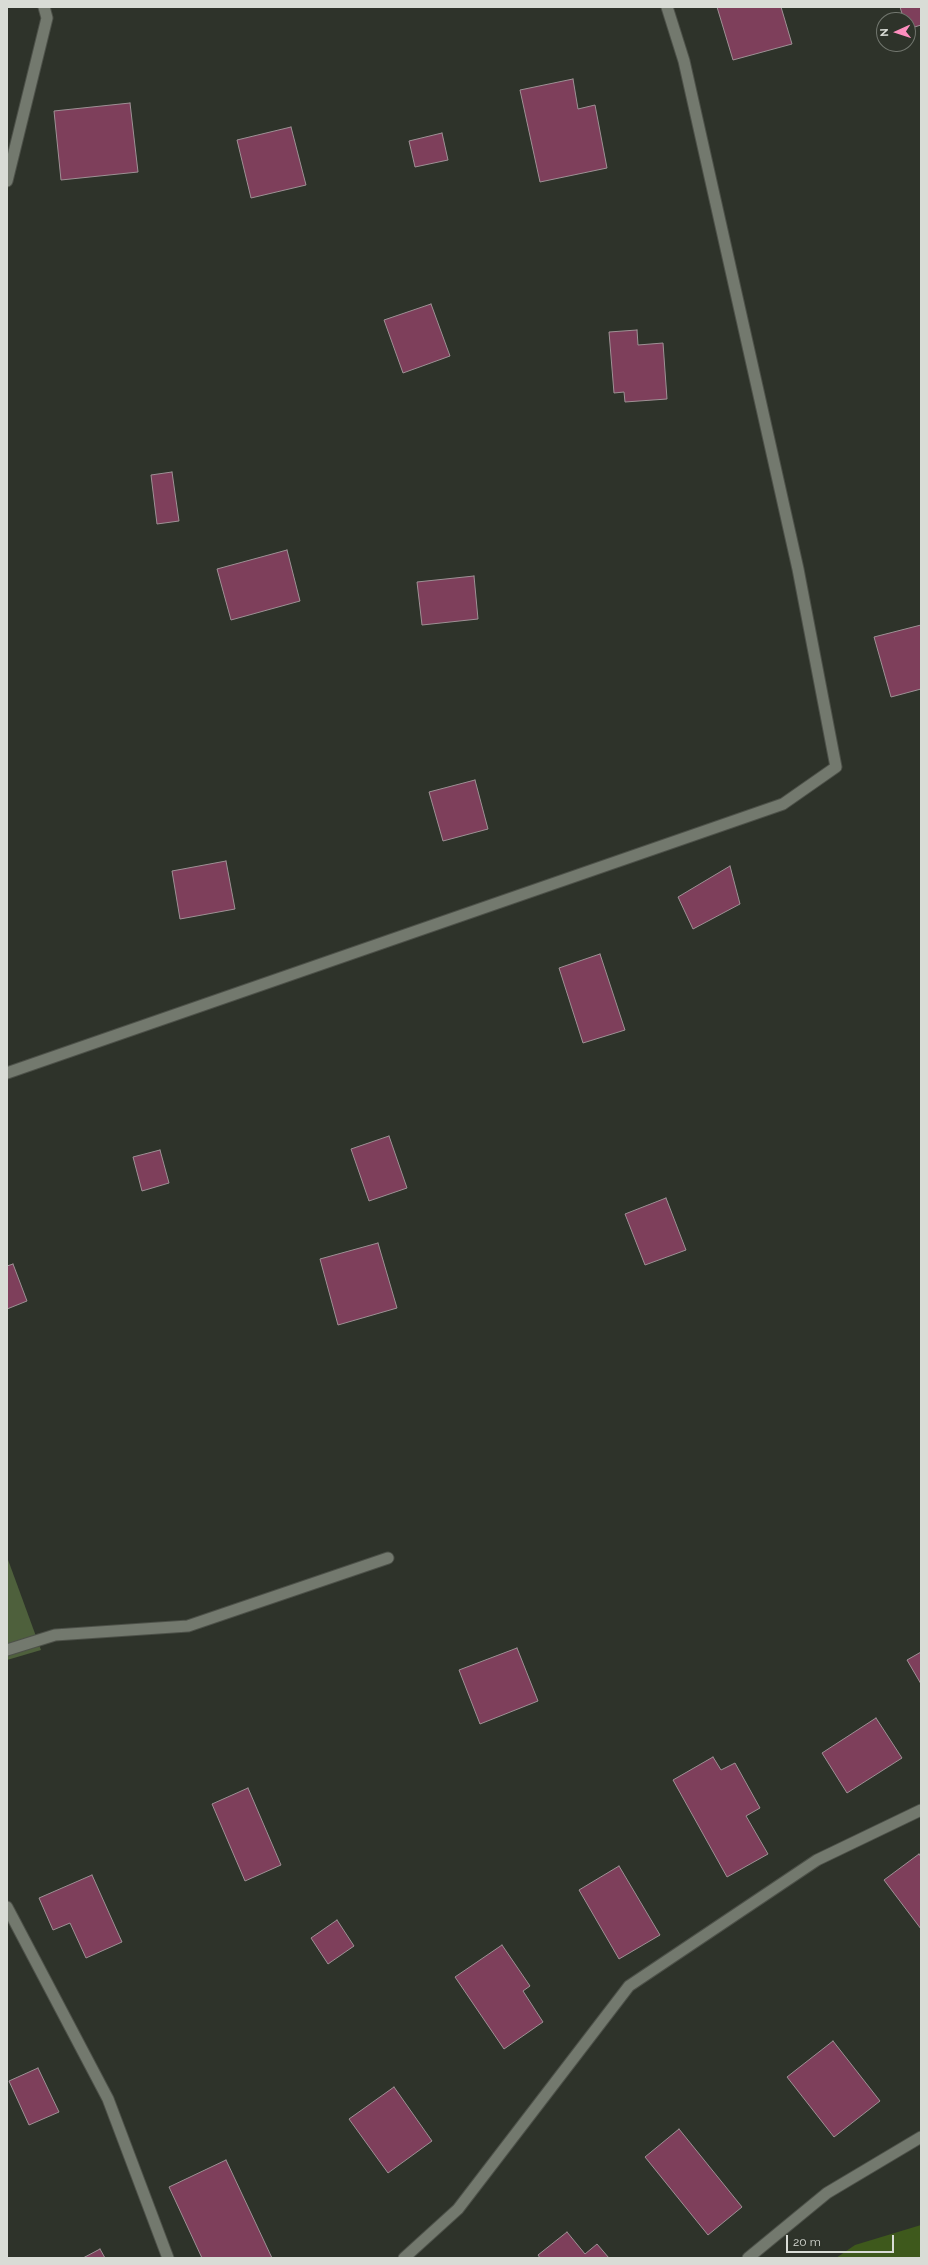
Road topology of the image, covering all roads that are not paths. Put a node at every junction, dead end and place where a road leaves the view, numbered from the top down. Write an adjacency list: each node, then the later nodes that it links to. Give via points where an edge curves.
1 (44, 7): 3 (street, via 47,18)
2 (667, 7): 4 (street, via 684,61 798,569 836,768 784,804)
3 (7, 181)
4 (7, 1072)
5 (388, 1558): 6 (street, via 188,1626 55,1635)
6 (7, 1650)
7 (921, 1810): 11 (street, via 817,1860 629,1986 458,2209)
8 (7, 1907): 10 (street, via 108,2099)
9 (921, 2137): 12 (street, via 827,2193)
10 (168, 2258)
11 (404, 2258)
12 (748, 2258)

